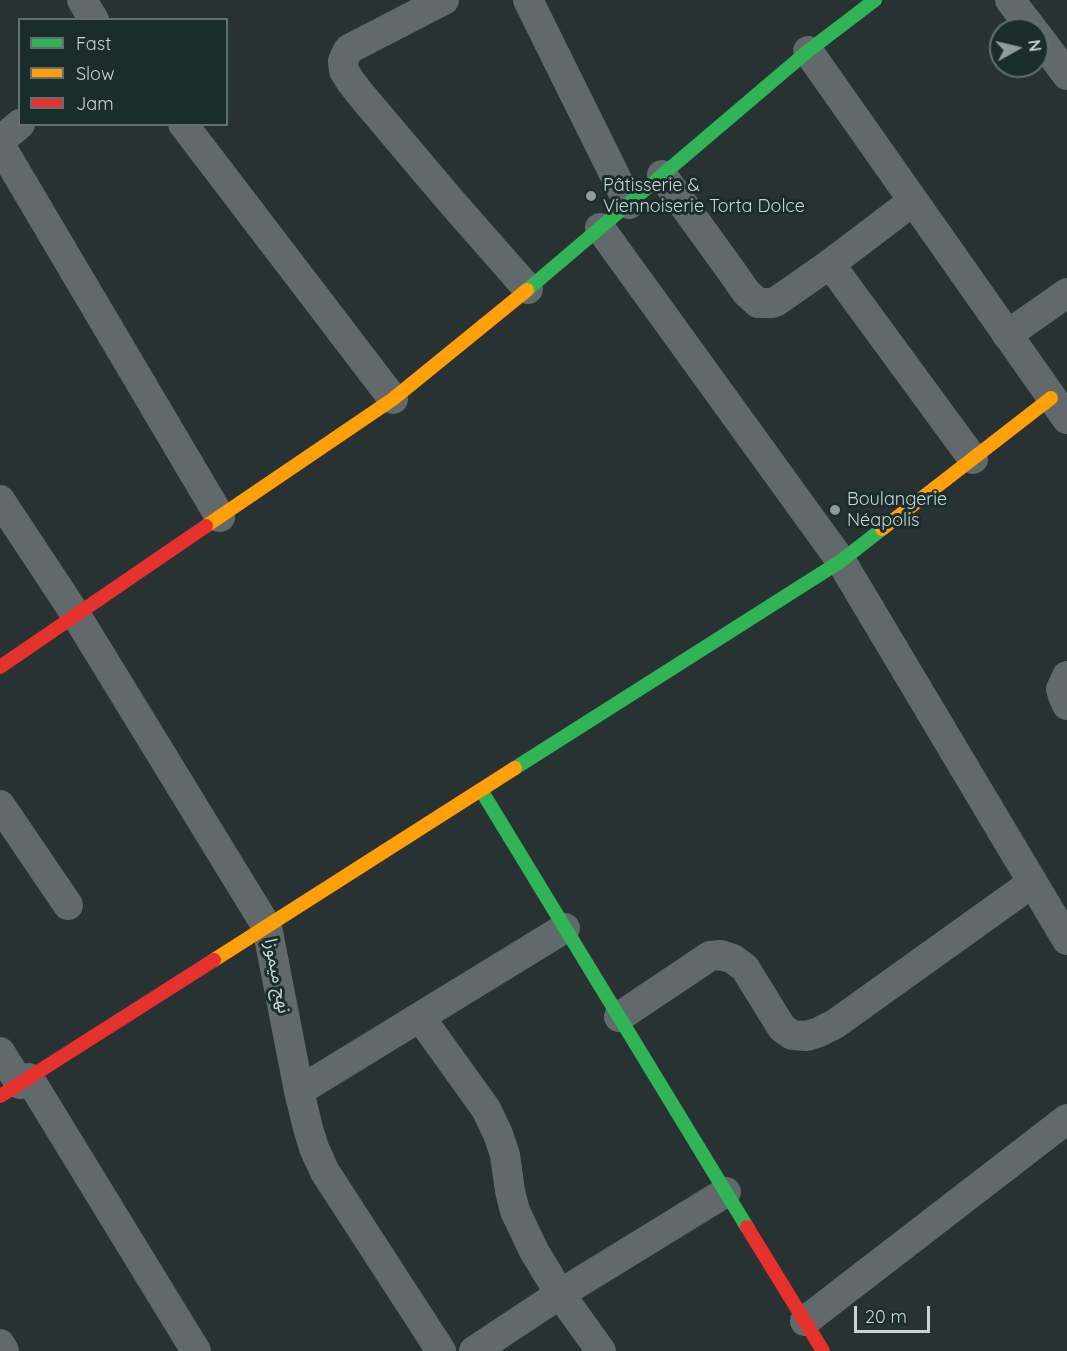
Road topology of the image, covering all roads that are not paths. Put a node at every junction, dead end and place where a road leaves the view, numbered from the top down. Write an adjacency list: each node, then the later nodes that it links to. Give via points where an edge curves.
1 (82, 0): 7 (street)
2 (444, 0): 6 (street)
3 (528, 0): 17 (street)
4 (874, 0): 9 (street)
5 (1010, 0): 8 (street)
6 (402, 10): 20 (street, via 350,49 344,71)
7 (93, 18)
8 (1024, 18)
9 (808, 51): 15 (street); 16 (street)
10 (1049, 51): 11 (street)
11 (1067, 75)
12 (18, 126): 14 (street)
13 (185, 126): 23 (street)
14 (0, 143): 27 (street)
15 (662, 175): 17 (street); 19 (street, via 758,303 777,301)
16 (913, 201): 19 (street); 22 (street)
17 (629, 204): 18 (street)
18 (600, 228): 20 (street); 28 (street)
19 (830, 264): 25 (street)
20 (528, 289): 23 (street)
21 (1067, 293): 22 (street)
22 (1007, 335): 24 (street)
23 (393, 399): 27 (street)
24 (1059, 408): 25 (street)
25 (973, 459): 28 (street)
26 (0, 500): 29 (street, نهج ميموزا)
27 (220, 517): 29 (street)
28 (841, 561): 33 (street); 35 (street)
29 (76, 615): 30 (street); 38 (street, نهج ميموزا)
30 (0, 667)
31 (1067, 676): 32 (street, via 1061,689)
32 (1067, 705)
33 (481, 790): 38 (street); 39 (street)
34 (0, 805): 36 (street)
35 (1032, 883): 37 (street); 42 (street, via 836,1024 807,1036 792,1035 782,1028 744,968 721,955 710,956)
36 (68, 905)
37 (1059, 908): 40 (street)
38 (267, 927): 44 (street); 45 (street, نهج ميموزا)
39 (565, 928): 41 (street); 42 (street)
40 (1067, 940)
41 (420, 1017): 45 (street); 48 (street, via 486,1109 505,1155 515,1211)
42 (619, 1017): 47 (street)
43 (0, 1053): 44 (street)
44 (16, 1086): 52 (street)
45 (299, 1091): 53 (street, نهج ميموزا, via 314,1148 325,1172)
46 (1067, 1119): 49 (street)
47 (726, 1192): 48 (street); 49 (street)
48 (560, 1294): 54 (street); 55 (street)
49 (805, 1321): 56 (street)
50 (0, 1344): 51 (street)
51 (4, 1351)
52 (196, 1351)
53 (441, 1351)
54 (474, 1351)
55 (601, 1351)
56 (823, 1351)

